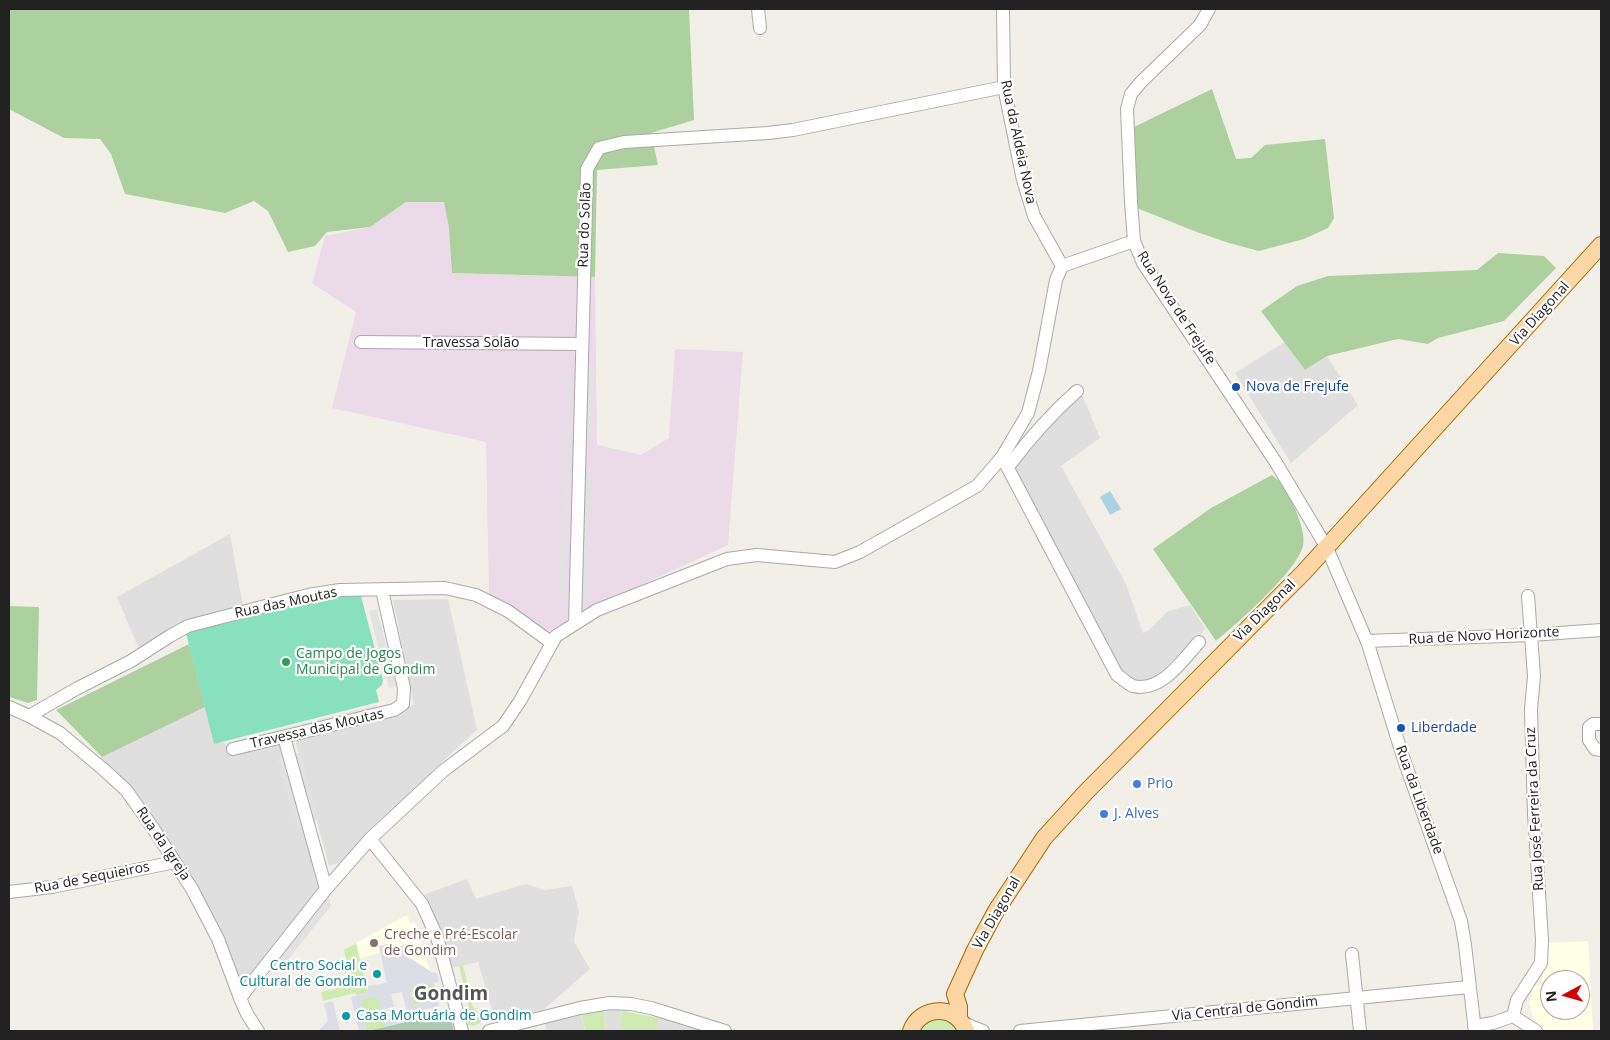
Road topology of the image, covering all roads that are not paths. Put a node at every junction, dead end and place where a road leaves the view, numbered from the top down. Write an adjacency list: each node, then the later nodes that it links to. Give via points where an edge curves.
1 (758, 9): 4 (street)
2 (1003, 9): 5 (street, Rua da Aldeia Nova)
3 (1209, 9): 6 (street, Rua Nova de Frejufe, via 1200,25 1131,94 1127,109)
4 (760, 28)
5 (1004, 87): 8 (street, Rua da Aldeia Nova, via 1023,180 1034,216); 10 (street, Rua do Solão, via 794,130 624,142 599,148 587,169)
6 (1134, 241): 8 (street); 13 (street, Rua Nova de Frejufe, via 1143,263 1275,461)
7 (1601, 245): 13 (main road, Via Diagonal)
8 (1062, 266): 12 (street, via 1056,280 1028,413)
9 (361, 342): 10 (street, Travessa Solão)
10 (582, 344): 16 (street, Rua do Solão)
11 (1078, 391): 12 (street)
12 (1005, 462): 16 (street, via 977,486 860,552 835,562 757,556 727,558 597,610); 20 (street, via 1117,675 1132,686 1150,687 1171,673)
13 (1327, 548): 19 (street, Rua da Liberdade); 34 (main road, Via Diagonal, via 1093,784 1044,838 996,912)
14 (382, 590): 21 (street, Rua das Moutas, via 445,588 476,595 508,611); 23 (street, Rua das Moutas, via 340,590 308,595 188,626); 25 (street, Travessa das Moutas, via 404,688 403,704 394,710)
15 (1528, 596): 18 (street, Rua José Ferreira da Cruz)
16 (575, 624): 21 (street, via 556,636)
17 (1601, 630): 18 (street, Rua de Novo Horizonte)
18 (1531, 635): 19 (street, Rua de Novo Horizonte); 38 (street, Rua José Ferreira da Cruz, via 1541,963 1517,1000)
19 (1367, 641): 33 (street, Rua da Liberdade, via 1403,757 1461,921)
20 (1199, 642)
21 (552, 643): 28 (street, via 520,701 502,726 443,771)
22 (9, 707): 23 (street, Rua da Igreja)
23 (29, 716): 29 (street, Rua da Igreja, via 60,732 126,790)
24 (1601, 724): 27 (street, via 1593,724 1589,728 1589,740 1595,749)
25 (284, 737): 26 (street, Travessa das Moutas); 30 (street)
26 (232, 749)
27 (1601, 750)
28 (370, 839): 30 (street); 43 (street, via 422,904 437,937)
29 (175, 862): 31 (street, Rua de Sequieiros, via 52,887); 35 (street, Rua da Igreja, via 218,939)
30 (326, 889): 35 (street)
31 (9, 892)
32 (1352, 954): 36 (street)
33 (1469, 987): 36 (street, Via Central de Gondim); 40 (street, Rua da Liberdade)
34 (955, 994): 37 (main road, Via Diagonal); 39 (main road)
35 (240, 998): 42 (street, Rua da Igreja)
36 (1356, 998): 47 (street, Via Central de Gondim); 48 (street)
37 (933, 1011): 39 (main road, via 952,1013); 41 (main road, Via Diagonal, via 924,1014)
38 (1513, 1016): 40 (street); 49 (street)
39 (963, 1025): 46 (street)
40 (1475, 1029)
41 (910, 1030)
42 (258, 1031)
43 (462, 1031)
44 (489, 1031): 45 (street, via 590,1006 620,1004 651,1008)
45 (726, 1031)
46 (983, 1031)
47 (1020, 1031)
48 (1360, 1031)
49 (1536, 1031)

